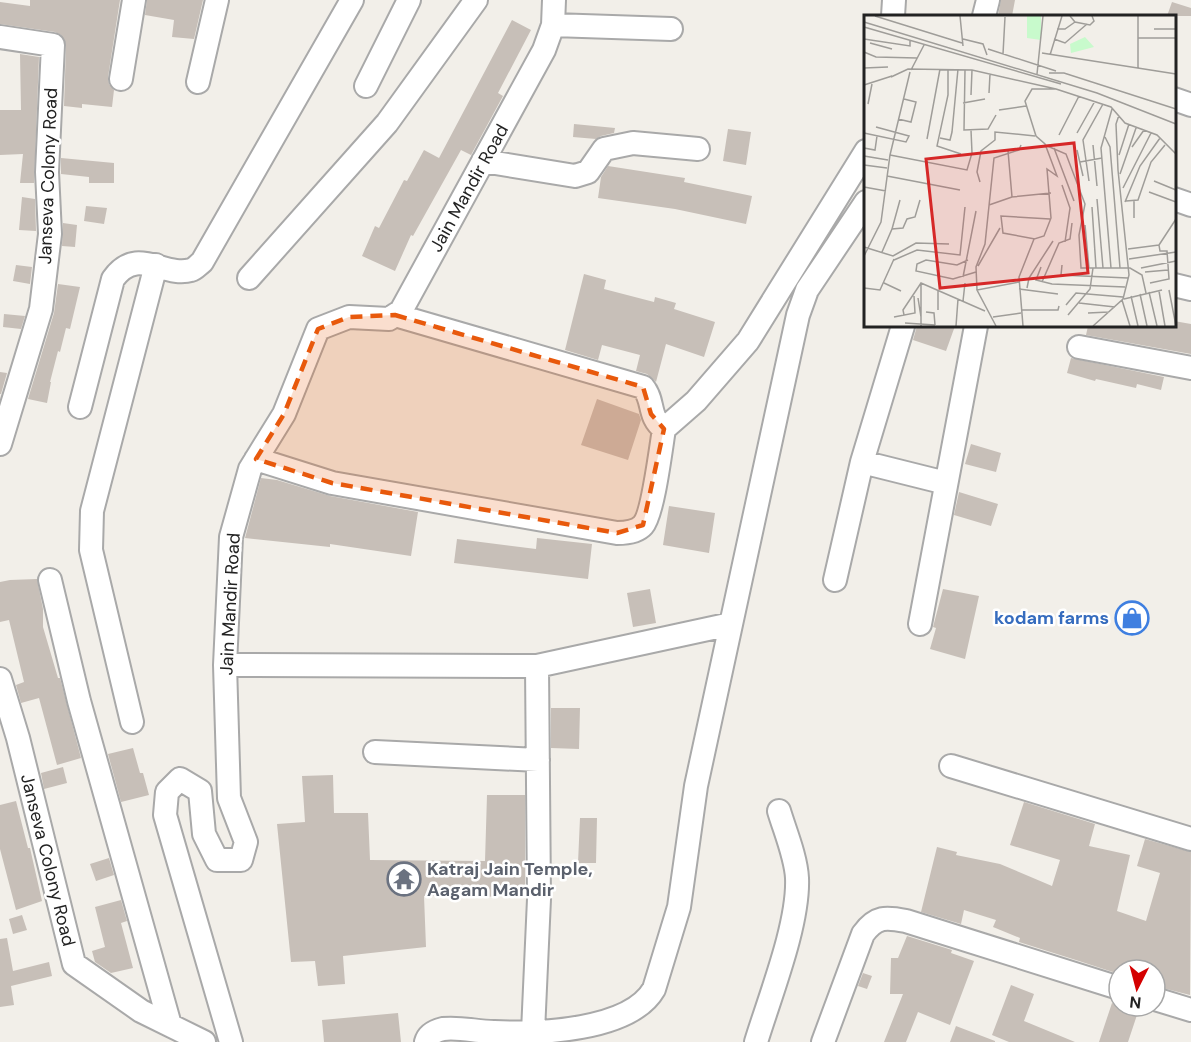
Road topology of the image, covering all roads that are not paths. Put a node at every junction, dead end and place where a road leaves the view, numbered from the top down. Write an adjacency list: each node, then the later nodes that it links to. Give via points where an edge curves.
1 (134, 0): 14 (street)
2 (217, 0): 15 (street)
3 (352, 0): 25 (street, via 202,262 185,271)
4 (409, 0): 16 (street)
5 (476, 0): 26 (street, via 387,123)
6 (554, 0): 11 (street, Jain Mandir Road)
7 (894, 0): 9 (street)
8 (988, 0): 10 (street)
9 (893, 15)
10 (984, 15)
11 (553, 25): 12 (street); 21 (street, Jain Mandir Road, via 544,50)
12 (671, 29)
13 (0, 37): 36 (street, Janseva Colony Road, via 53,45 47,172 50,234 41,309)
14 (122, 79)
15 (198, 82)
16 (366, 86)
17 (1176, 100): 18 (street)
18 (1191, 105)
19 (698, 149): 21 (street, via 633,144 604,149 588,172 575,176)
20 (864, 154): 35 (street, via 748,341 696,401)
21 (483, 161): 29 (street, Jain Mandir Road, via 401,311)
22 (1176, 200): 24 (street)
23 (864, 205): 42 (street, via 807,290 798,315)
24 (1191, 206)
25 (156, 265): 34 (street, via 128,264 113,279); 47 (street, via 91,529 91,550)
26 (249, 278)
27 (1176, 285): 28 (street)
28 (1191, 289)
29 (395, 315): 35 (street, via 643,387 651,414); 37 (street, Jain Mandir Road, via 389,319 349,317 318,329 284,414)
30 (903, 327): 38 (street)
31 (976, 327): 39 (street)
32 (1079, 347): 33 (street)
33 (1191, 368)
34 (80, 407)
35 (664, 429): 37 (street, via 647,517 644,525 626,533 332,483)
36 (0, 444)
37 (256, 459): 44 (street, Jain Mandir Road, via 231,537)
38 (862, 462): 39 (street); 41 (street)
39 (946, 483): 43 (street)
40 (50, 580): 56 (street, via 79,700)
41 (835, 580)
42 (731, 624): 45 (street); 57 (street, via 696,786 679,907 654,989 636,1009 608,1022)
43 (920, 624)
44 (225, 665): 45 (street); 59 (street, Jain Mandir Road, via 229,798 246,842 241,860 217,860 204,834 200,791 180,779 167,792 165,815)
45 (537, 666): 49 (street)
46 (0, 680): 56 (street, Janseva Colony Road, via 74,964 141,1011)
47 (132, 722)
48 (375, 752): 49 (street)
49 (538, 760): 57 (street, via 539,899)
50 (951, 766): 52 (street)
51 (779, 811): 61 (street, via 797,874 797,890 789,934)
52 (1191, 839)
53 (1107, 983): 62 (street, via 906,921 879,919 863,934)
54 (1167, 1003): 55 (street)
55 (1191, 1010)
56 (170, 1025): 58 (street, Janseva Colony Road)
57 (533, 1032): 60 (street, via 458,1028 431,1034)
58 (204, 1042)
59 (231, 1042)
60 (426, 1042)
61 (756, 1042)
62 (823, 1042)

